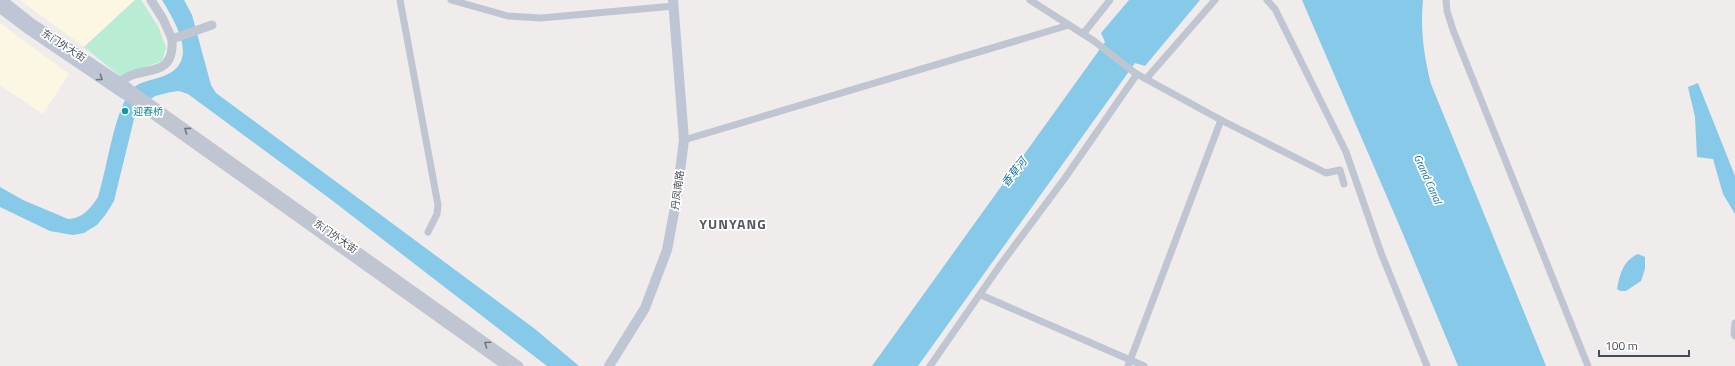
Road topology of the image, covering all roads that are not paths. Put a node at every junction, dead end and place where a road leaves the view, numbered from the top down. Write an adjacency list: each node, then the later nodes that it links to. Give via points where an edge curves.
1 (2, 0): 18 (main road, 东门外大街)
2 (151, 0): 15 (street)
3 (400, 0): 23 (street, via 438,205 437,214)
4 (451, 0): 10 (street, via 508,16 541,18)
5 (1030, 0): 13 (street)
6 (1110, 0): 14 (street)
7 (1215, 0): 17 (street)
8 (1267, 0): 33 (street, via 1275,9 1346,152 1381,253)
9 (1446, 0): 34 (street, via 1453,30)
10 (674, 3): 21 (main road, 丹凤南路)
11 (0, 8): 18 (main road, 东门外大街, one-way to 18, via 28,29)
12 (212, 25): 15 (street)
13 (1069, 25): 14 (street); 21 (street)
14 (1083, 34): 16 (street)
15 (173, 38): 18 (street, via 172,54 166,64 128,76)
16 (1136, 73): 17 (street); 24 (street)
17 (1146, 79): 20 (street)
18 (122, 88): 19 (street)
19 (151, 109): 28 (street, 东门外大街); 29 (street, 东门外大街, one-way to 19)
20 (1222, 120): 22 (street, via 1326,173 1340,170); 27 (street)
21 (684, 140): 30 (main road, 丹凤南路, via 667,250 645,308)
22 (1344, 184)
23 (428, 232)
24 (981, 295): 27 (street); 31 (street)
25 (1735, 323): 26 (street)
26 (1735, 336)
27 (1129, 363): 32 (street)
28 (506, 366)
29 (519, 366)
30 (609, 366)
31 (930, 366)
32 (1144, 366)
33 (1427, 366)
34 (1588, 366)

